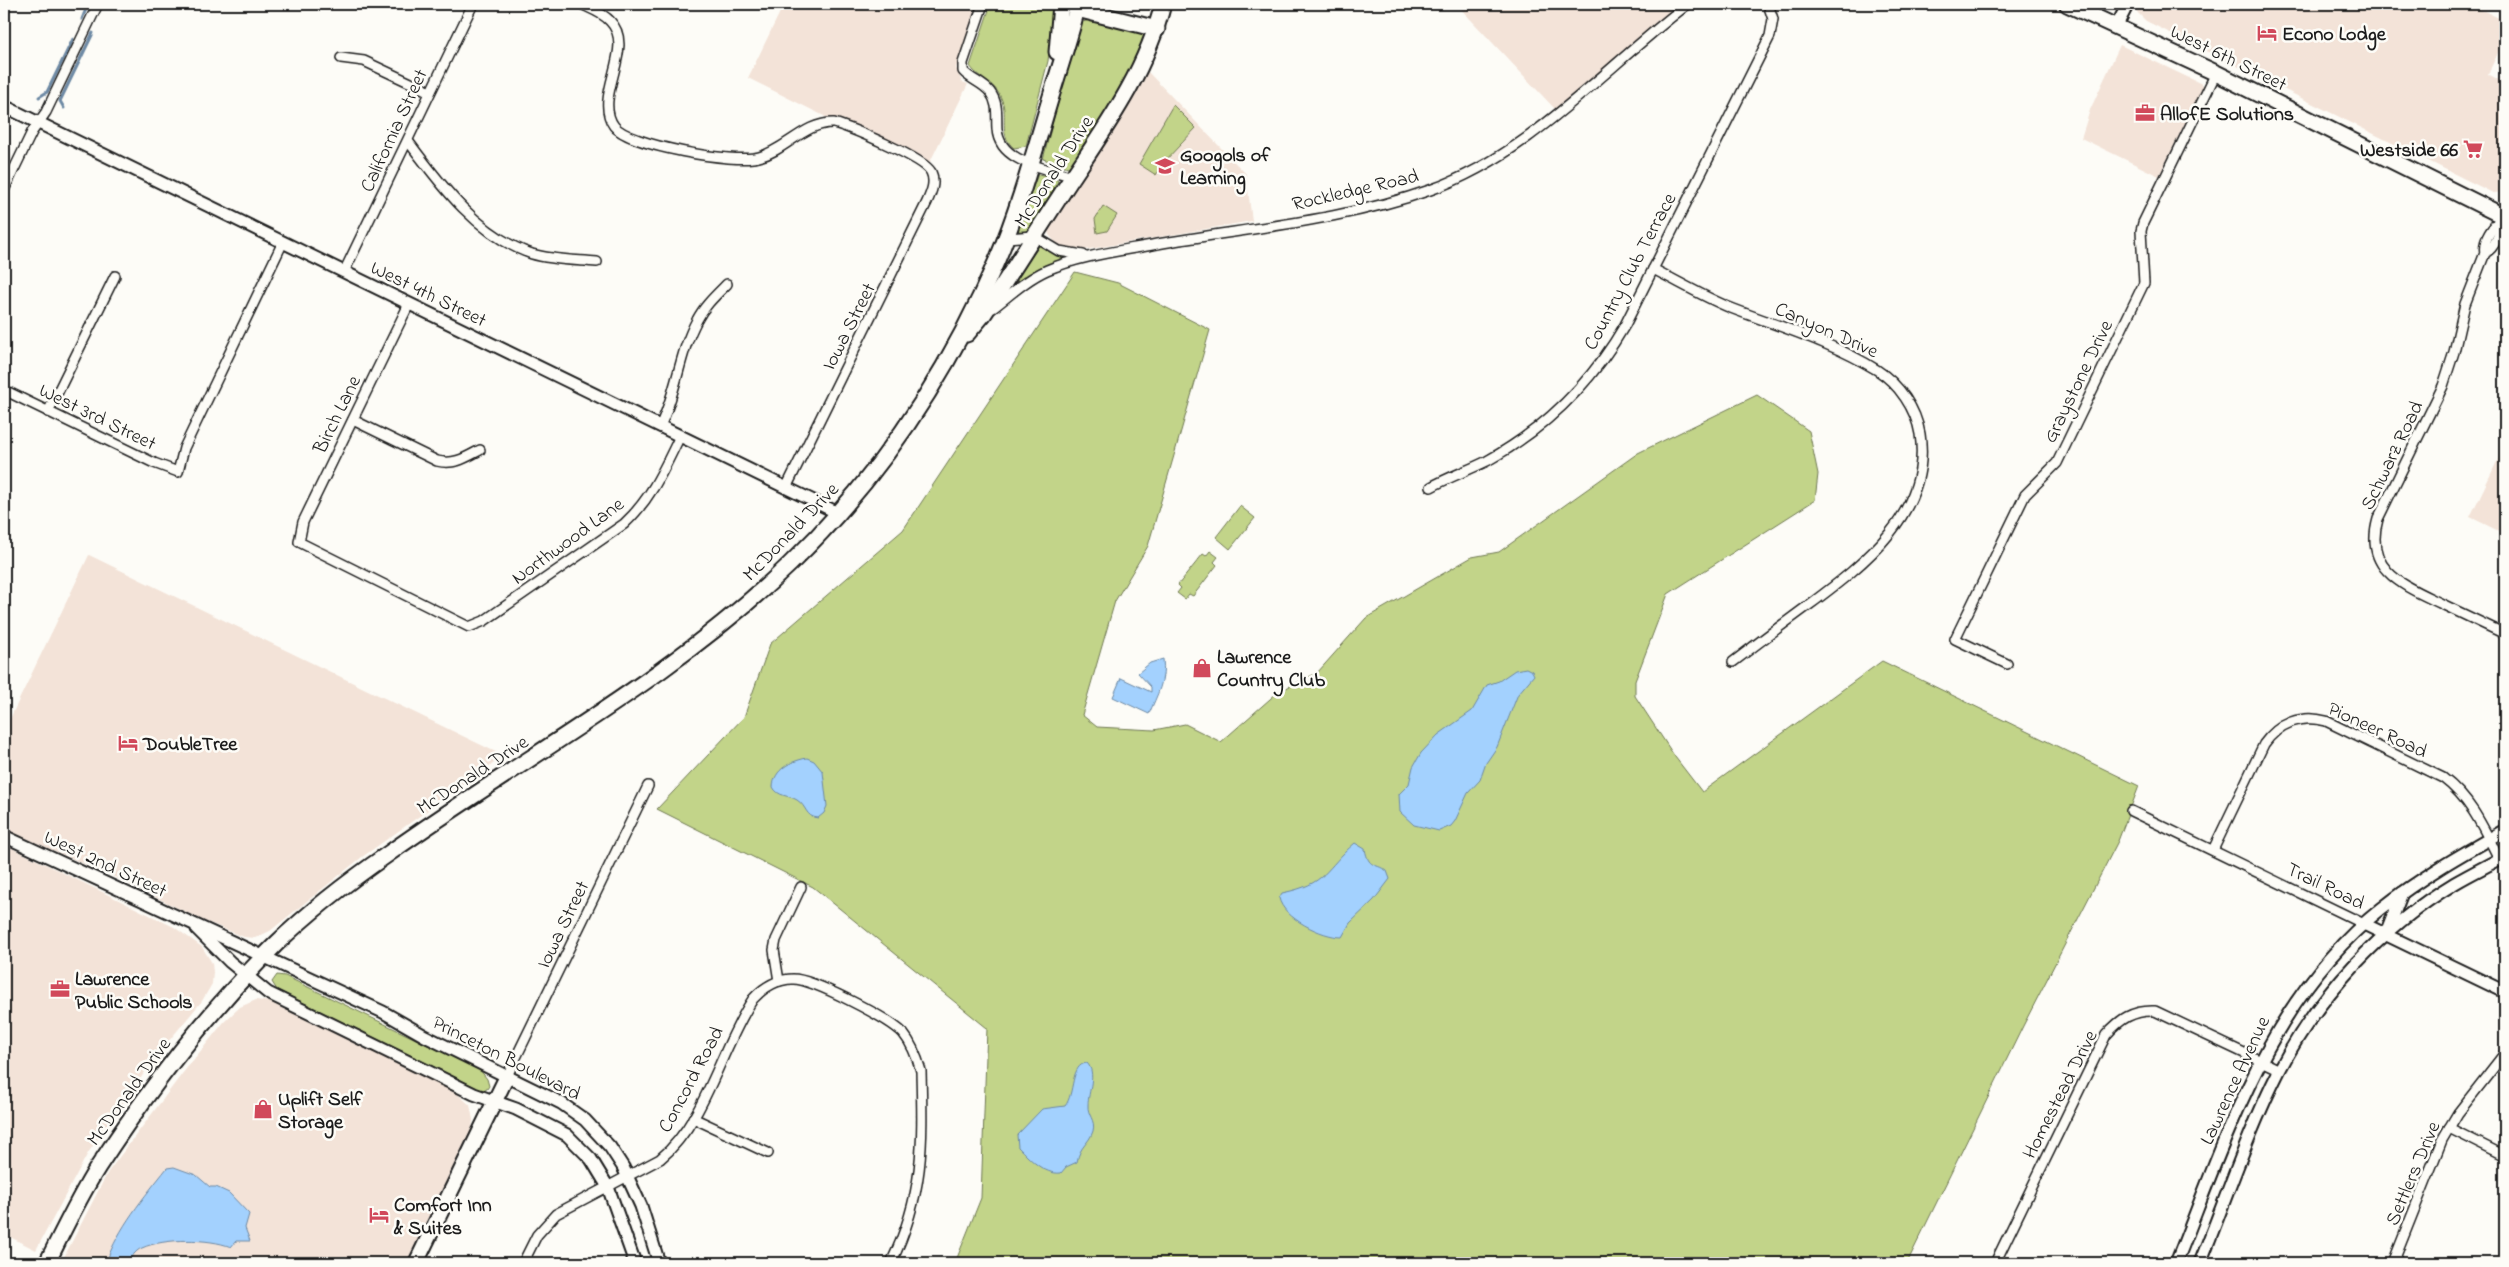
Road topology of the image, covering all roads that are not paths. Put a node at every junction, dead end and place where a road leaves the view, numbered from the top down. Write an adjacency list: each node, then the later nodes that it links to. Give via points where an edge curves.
1 (98, 4): 19 (street, via 46,112)
2 (473, 4): 17 (street, California Street)
3 (581, 4): 44 (street, Iowa Street, via 610,20 618,32 619,47 608,110 614,126 631,139 724,159 749,160 780,148 812,128 834,124 918,160 932,176 931,192 908,245)
4 (983, 4): 21 (street, via 963,63 964,71 986,88 994,100 998,139 1002,147)
5 (1061, 4): 16 (main road)
6 (1163, 4): 13 (main road, McDonald Drive)
7 (1688, 4): 28 (street, Rockledge Road, via 1540,129 1488,163 1431,190 1352,211)
8 (1768, 4): 30 (street, Country Club Terrace, via 1773,19 1770,36)
9 (2067, 4): 12 (main road, West 6th Street)
10 (2128, 4): 12 (street)
11 (1077, 6): 13 (main road); 16 (main road, McDonald Drive)
12 (2117, 25): 15 (main road, West 6th Street)
13 (1157, 29): 22 (main road, McDonald Drive, via 1128,92)
14 (341, 58): 17 (street, via 364,61)
15 (2216, 73): 24 (main road, West 6th Street); 49 (street, Graystone Drive, via 2143,223 2144,283 2057,463 2025,495 1955,639)
16 (1053, 90): 21 (main road, McDonald Drive)
17 (430, 92): 20 (street, California Street)
18 (4, 106): 19 (street, West 4th Street)
19 (38, 122): 23 (street); 27 (street, West 4th Street)
20 (408, 141): 29 (street, via 456,200 505,242 550,258); 31 (street, California Street)
21 (1032, 164): 22 (street); 26 (main road, McDonald Drive)
22 (1073, 177): 25 (main road, McDonald Drive)
23 (4, 190)
24 (2505, 215): 47 (street, Schwarz Road, via 2500,233 2491,250 2485,253 2465,304 2443,386 2378,520 2374,542 2380,562 2397,581)
25 (1034, 236): 26 (street); 28 (street, via 1059,251); 35 (main road, McDonald Drive)
26 (1006, 238): 36 (main road, McDonald Drive)
27 (283, 242): 31 (street, West 4th Street); 38 (street, West 3rd Street, via 184,448 178,472)
28 (1091, 256): 35 (street, via 1048,269 1031,278)
29 (597, 262)
30 (1653, 269): 43 (street, Country Club Terrace, via 1625,325 1602,361 1558,410 1510,447); 48 (street, Canyon Drive, via 1730,307 1808,336 1877,370 1906,398 1919,428 1922,446 1920,475 1887,538 1859,568)
31 (344, 272): 34 (street, West 4th Street)
32 (115, 276): 38 (street)
33 (727, 284): 40 (street, via 697,319 671,404)
34 (409, 304): 39 (street, Birch Lane); 40 (street, West 4th Street)
35 (983, 315): 36 (main road, McDonald Drive)
36 (956, 349): 45 (main road, McDonald Drive, via 902,433)
37 (4, 390): 38 (street, West 3rd Street)
38 (48, 412)
39 (352, 420): 42 (street, via 449,464); 46 (street, Birch Lane, via 303,522 298,542)
40 (660, 426): 41 (street, West 4th Street)
41 (680, 436): 44 (street, West 4th Street); 46 (street, Northwood Lane, via 654,488 624,524 484,621)
42 (480, 450)
43 (1431, 486)
44 (786, 488): 45 (street, West 4th Street)
45 (838, 513): 62 (main road, McDonald Drive, via 790,564 716,629 580,726 390,852 323,903)
46 (469, 627)
47 (2505, 634)
48 (1733, 662)
49 (2007, 664)
50 (648, 786): 69 (street, Iowa Street)
51 (2131, 811): 55 (street, Trail Road)
52 (2505, 830): 54 (street, Lawrence Avenue)
53 (4, 836): 59 (street, West 2nd Street)
54 (2489, 839): 55 (street, Pioneer Road, via 2464,798 2443,778 2326,721 2303,718 2270,735); 56 (street, Pioneer Road); 58 (street, Lawrence Avenue, via 2441,865)
55 (2213, 850): 60 (street, Trail Road)
56 (2502, 858): 61 (street, Lawrence Avenue, via 2439,894)
57 (801, 887): 64 (street, via 776,940 774,950)
58 (2402, 893): 60 (street, Lawrence Avenue); 61 (street)
59 (192, 924): 62 (street, West 2nd Street); 63 (street, West 2nd Street)
60 (2364, 924): 61 (street, Trail Road); 67 (street, Lawrence Avenue, via 2307,985)
61 (2386, 935): 65 (street, Trail Road); 68 (street, Lawrence Avenue, via 2338,983 2298,1038)
62 (265, 956): 63 (main road, McDonald Drive); 69 (street, Princeton Boulevard)
63 (246, 976): 70 (street, Princeton Boulevard, via 281,1000); 77 (main road, McDonald Drive, via 150,1091 97,1169)
64 (779, 981): 71 (street, Concord Road, via 761,990 745,1010); 82 (street, via 812,983 883,1018 903,1034 917,1057 921,1071 921,1166 908,1223)
65 (2505, 992)
66 (2505, 1054): 72 (street, Settlers Drive)
67 (2260, 1060): 68 (street, Homestead Drive); 83 (street, Homestead Drive, via 2155,1011 2135,1012 2116,1023 2106,1036); 84 (street, Lawrence Avenue)
68 (2280, 1070): 85 (street, Lawrence Avenue)
69 (507, 1076): 70 (main road); 75 (street, Princeton Boulevard, via 560,1103 585,1120 610,1147)
70 (495, 1102): 76 (street, Princeton Boulevard, via 516,1109 567,1136 591,1159); 78 (main road)
71 (693, 1118): 73 (street); 75 (street, Concord Road, via 674,1148 660,1160)
72 (2449, 1128): 74 (street); 86 (street, Settlers Drive, via 2433,1158)
73 (768, 1153)
74 (2505, 1156)
75 (628, 1176): 76 (street, Concord Road); 81 (street, Princeton Boulevard)
76 (608, 1187): 79 (street, Concord Road, via 571,1205 546,1223); 80 (street, Princeton Boulevard)
77 (47, 1263)
78 (416, 1263)
79 (524, 1263)
80 (635, 1263)
81 (659, 1263)
82 (891, 1263)
83 (1995, 1263)
84 (2176, 1263)
85 (2200, 1263)
86 (2393, 1263)

